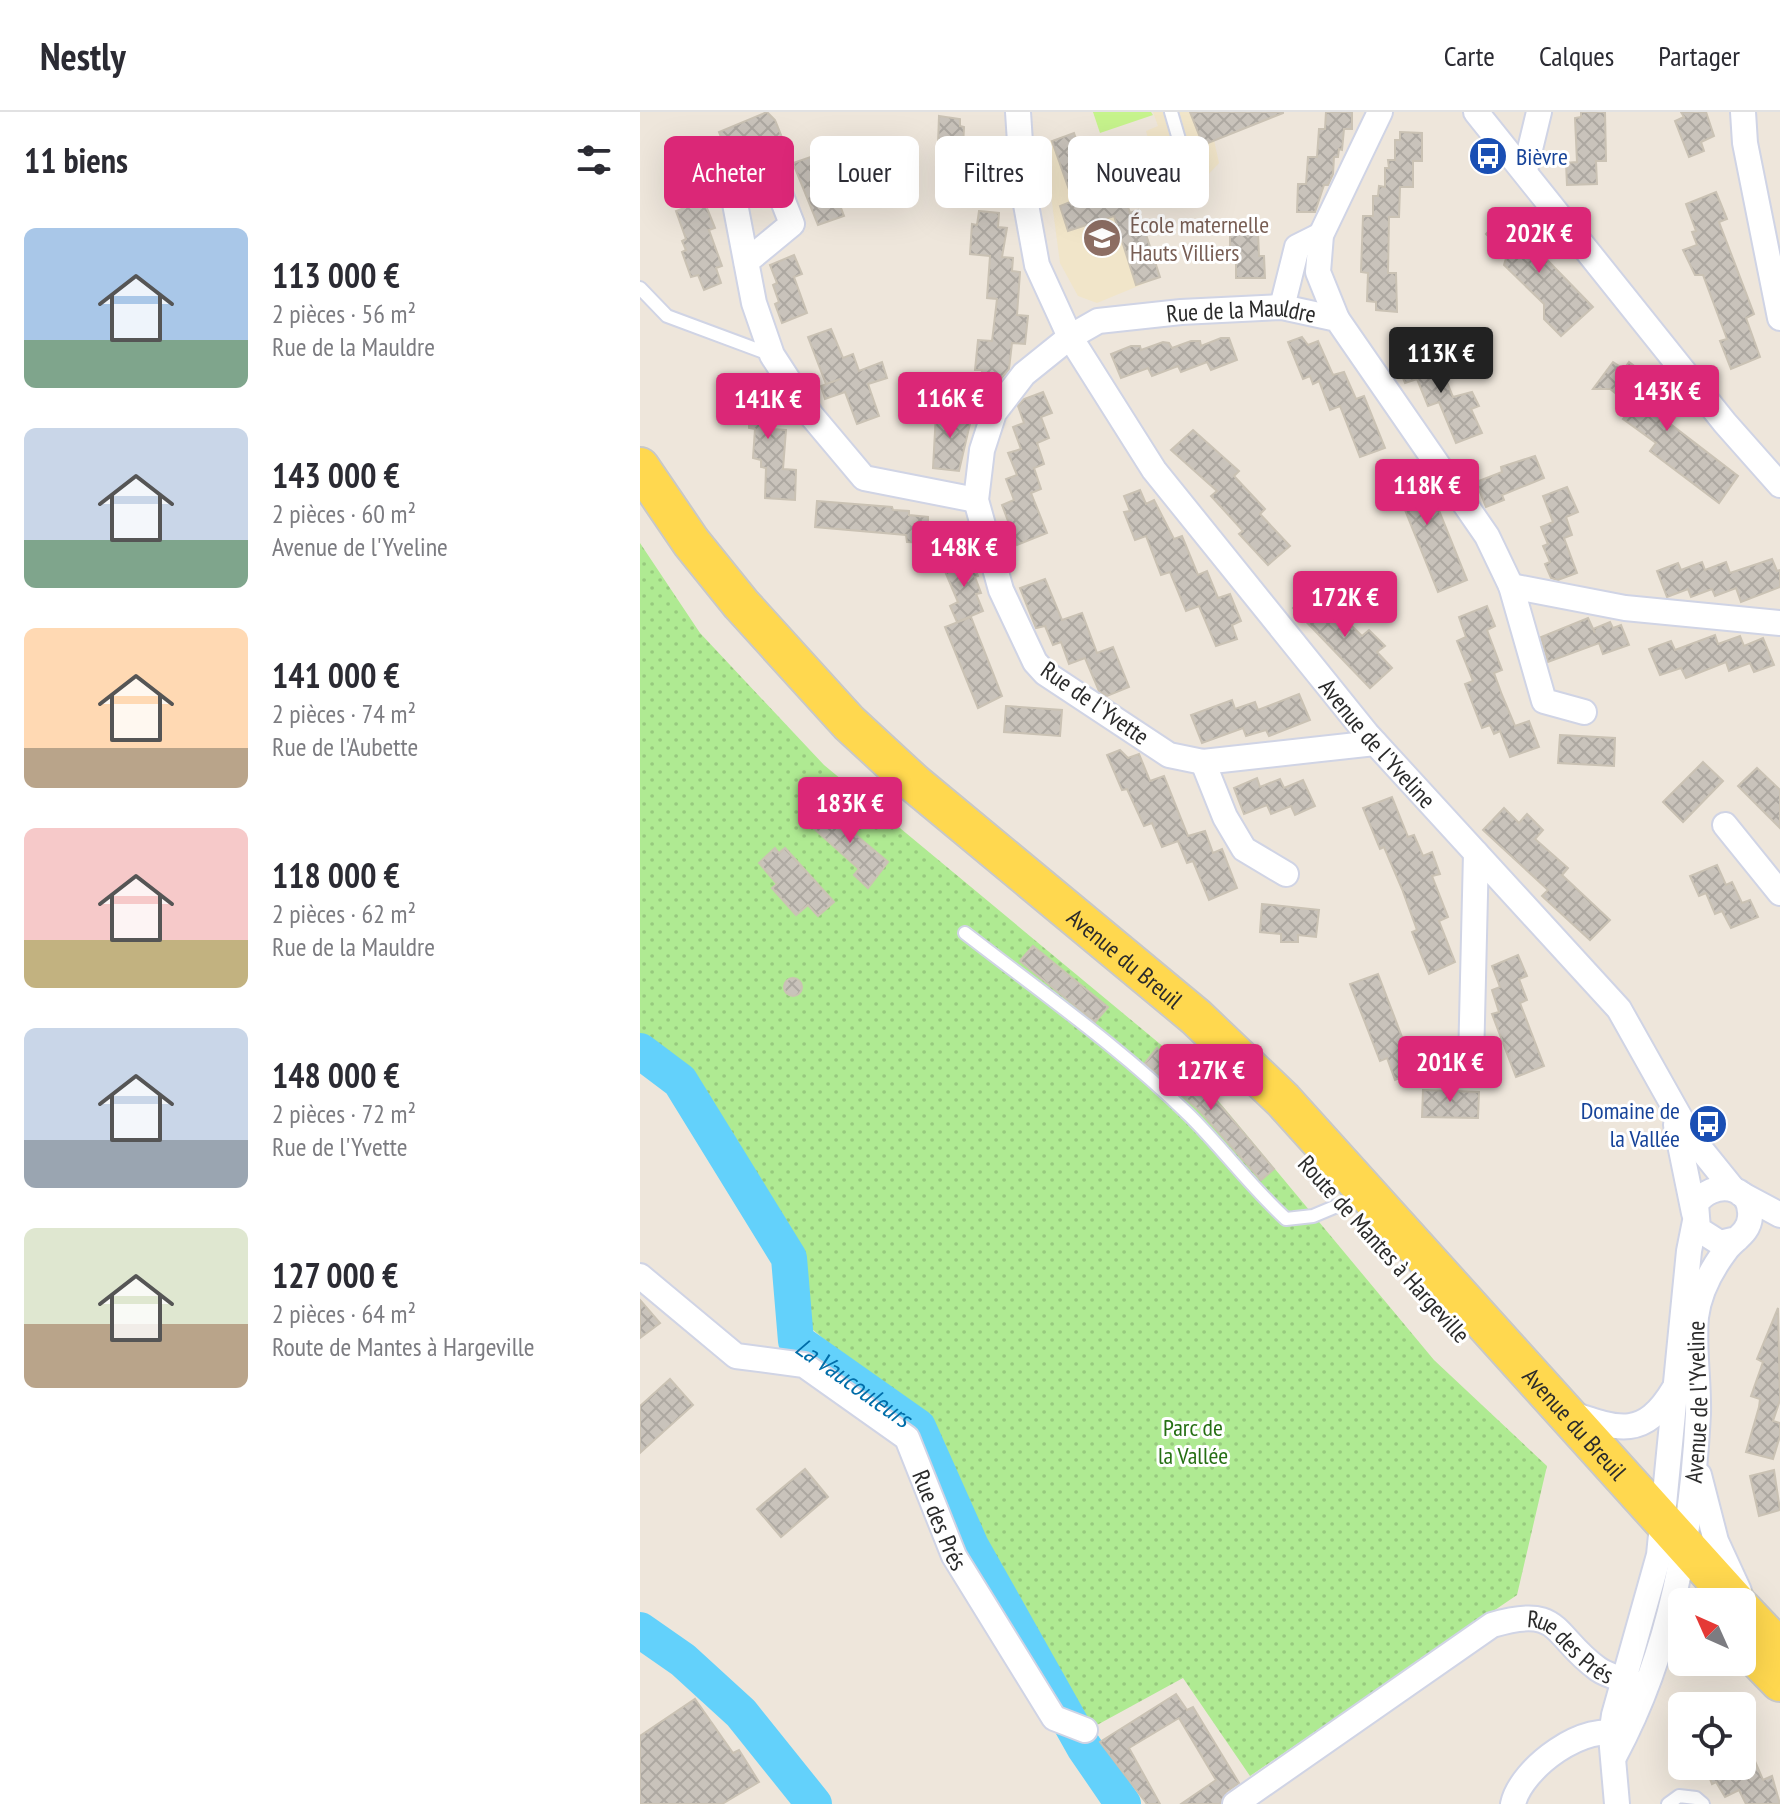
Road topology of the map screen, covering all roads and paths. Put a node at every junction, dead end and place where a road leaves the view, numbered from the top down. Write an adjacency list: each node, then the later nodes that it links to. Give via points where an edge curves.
1 (1018, 112): 15 (street, Avenue de l'Yveline, via 1023,188 1037,265)
2 (1171, 112): 7 (lane)
3 (1380, 112): 9 (street)
4 (1476, 112): 8 (street)
5 (1539, 112): 8 (street)
6 (1743, 112): 13 (street)
7 (1178, 136)
8 (1525, 170): 18 (street)
9 (1321, 235): 12 (street, via 1297,247); 14 (street, via 1318,272)
10 (746, 262): 16 (street)
11 (640, 288): 16 (lane, via 667,316)
12 (1282, 307): 14 (street, Rue de la Mauldre); 15 (street, Rue de la Mauldre, via 1098,321)
13 (1780, 318)
14 (1337, 319): 21 (street, Rue de la Mauldre, via 1487,536)
15 (1070, 337): 19 (street, Rue de l'Yvette, via 1024,374 994,413 982,450); 24 (street, Avenue de l'Yveline, via 1154,470)
16 (772, 355): 19 (street, via 811,415 864,478)
17 (640, 467): 40 (main road, Avenue du Breuil, via 723,583 849,723 1227,1045 1292,1110)
18 (1780, 485)
19 (976, 500): 25 (street, Rue de l'Yvette, via 1001,590 1035,662 1169,755)
20 (640, 510): 34 (main road, Route de Mantes à Hargeville, via 724,623 818,727 910,812 1191,1046)
21 (1511, 586): 22 (street, via 1625,608); 23 (street, Rue de la Mauldre, via 1544,701)
22 (1780, 623)
23 (1584, 712)
24 (1375, 743): 25 (street, Rue de l'Yvette); 27 (street, Avenue de l'Yveline)
25 (1203, 762): 28 (street, via 1244,849)
26 (1725, 825): 29 (street)
27 (1476, 853): 31 (street); 32 (street, Avenue de l'Yveline, via 1619,1009)
28 (1286, 874)
29 (1780, 893)
30 (965, 933): 34 (lane, via 1168,1096 1286,1219 1313,1216)
31 (1471, 1062)
32 (1667, 1092): 33 (street, Avenue de l'Yveline, via 1698,1148); 36 (street, Avenue de l'Yveline)
33 (1737, 1191): 35 (street); 36 (street, via 1707,1191); 37 (street, via 1750,1208)
34 (1344, 1203): 42 (main road, Route de Mantes à Hargeville)
35 (1780, 1216): 37 (street, via 1764,1218)
36 (1695, 1217): 37 (street, via 1711,1241); 39 (street, Avenue de l'Yveline)
37 (1742, 1232): 41 (street, Avenue de l'Yveline, via 1712,1272 1697,1308)
38 (640, 1276): 50 (street, Rue des Prés, via 736,1356 804,1365 907,1438 954,1556 1054,1718)
39 (1675, 1387): 40 (street, via 1657,1414 1628,1428); 42 (street, Avenue de l'Yveline)
40 (1558, 1408): 42 (main road, Avenue du Breuil)
41 (1695, 1448): 42 (street, Avenue de l'Yveline); 45 (street, via 1712,1530)
42 (1677, 1561): 43 (street); 44 (main road, Avenue du Breuil); 49 (street)
43 (1676, 1588)
44 (1708, 1588)
45 (1732, 1588)
46 (1668, 1633): 49 (street)
47 (1756, 1637): 48 (main road)
48 (1778, 1669)
49 (1635, 1683): 51 (street); 52 (street, Rue des Prés, via 1601,1672 1559,1628 1537,1618 1492,1625)
50 (1085, 1730)
51 (1617, 1740): 53 (street, via 1580,1740 1537,1763); 54 (street)
52 (1235, 1804)
53 (1513, 1804)
54 (1617, 1804)
55 (1668, 1804): 56 (lane, via 1679,1796)
56 (1703, 1804)

